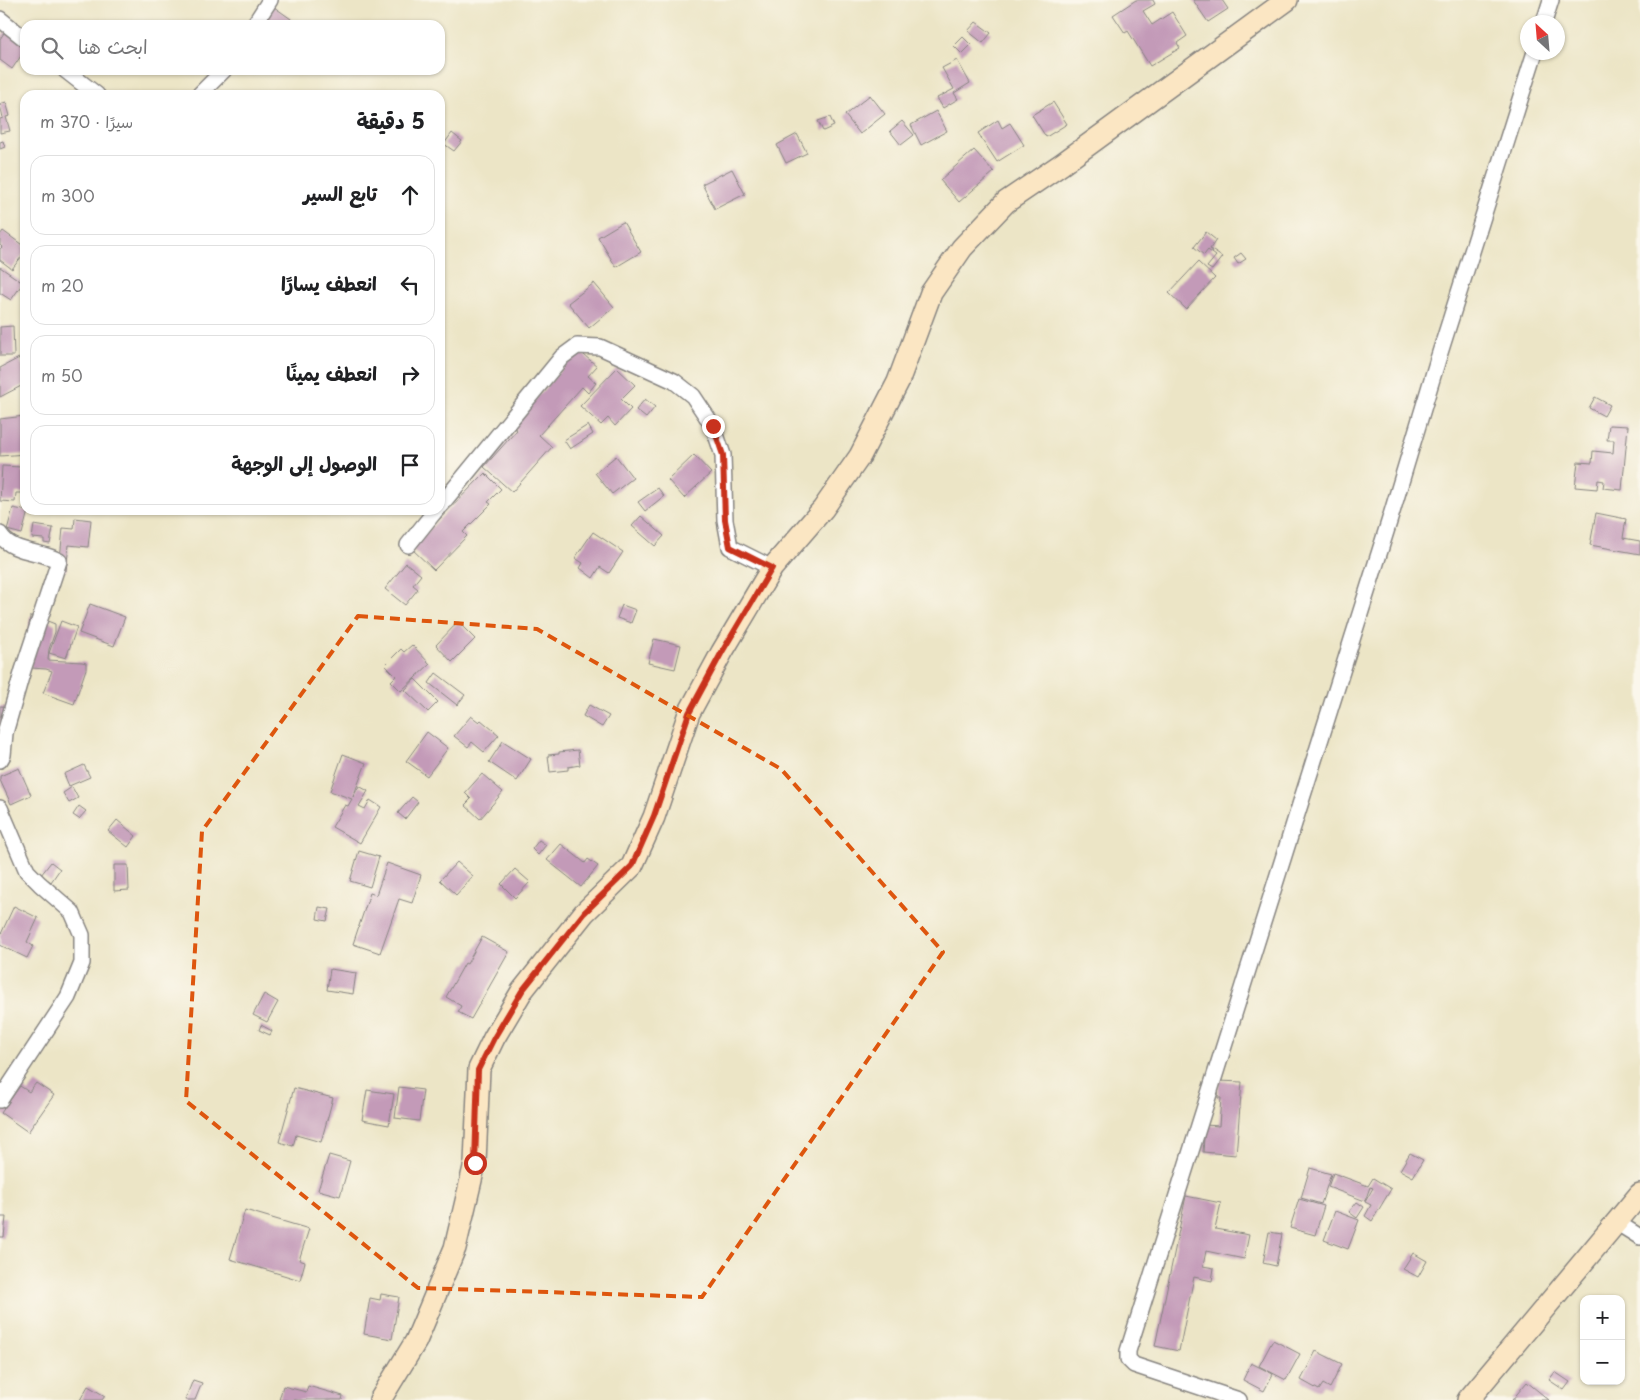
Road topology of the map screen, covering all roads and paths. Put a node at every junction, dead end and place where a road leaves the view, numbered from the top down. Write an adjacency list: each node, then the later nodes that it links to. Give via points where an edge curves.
1 (270, 0): 6 (street)
2 (1287, 0): 17 (street, via 1006,202 962,248 931,293 898,382 860,456 823,509)
3 (1551, 0): 4 (street)
4 (1546, 15)
5 (0, 19): 7 (street)
6 (257, 20)
7 (20, 35)
8 (1531, 60): 25 (street, via 1128,1351 1128,1358 1134,1365)
9 (71, 75): 11 (street)
10 (219, 75): 12 (street)
11 (91, 90)
12 (204, 90)
13 (445, 500): 17 (street, via 562,357 577,346 600,347 674,381 693,396 713,426 723,455 725,520 730,547)
14 (432, 515): 16 (street)
15 (0, 534): 18 (street, via 17,548 59,561 23,670)
16 (408, 544)
17 (772, 568): 24 (street, via 689,713 654,816 632,866 584,913 522,991 478,1070 475,1163 455,1248 416,1341)
18 (0, 760)
19 (0, 808): 20 (street, via 27,871 72,912 82,935 82,963 68,997)
20 (0, 1100)
21 (1640, 1194): 22 (street)
22 (1616, 1222): 23 (street); 26 (street)
23 (1640, 1237)
24 (380, 1400)
25 (1239, 1400)
26 (1468, 1400)

